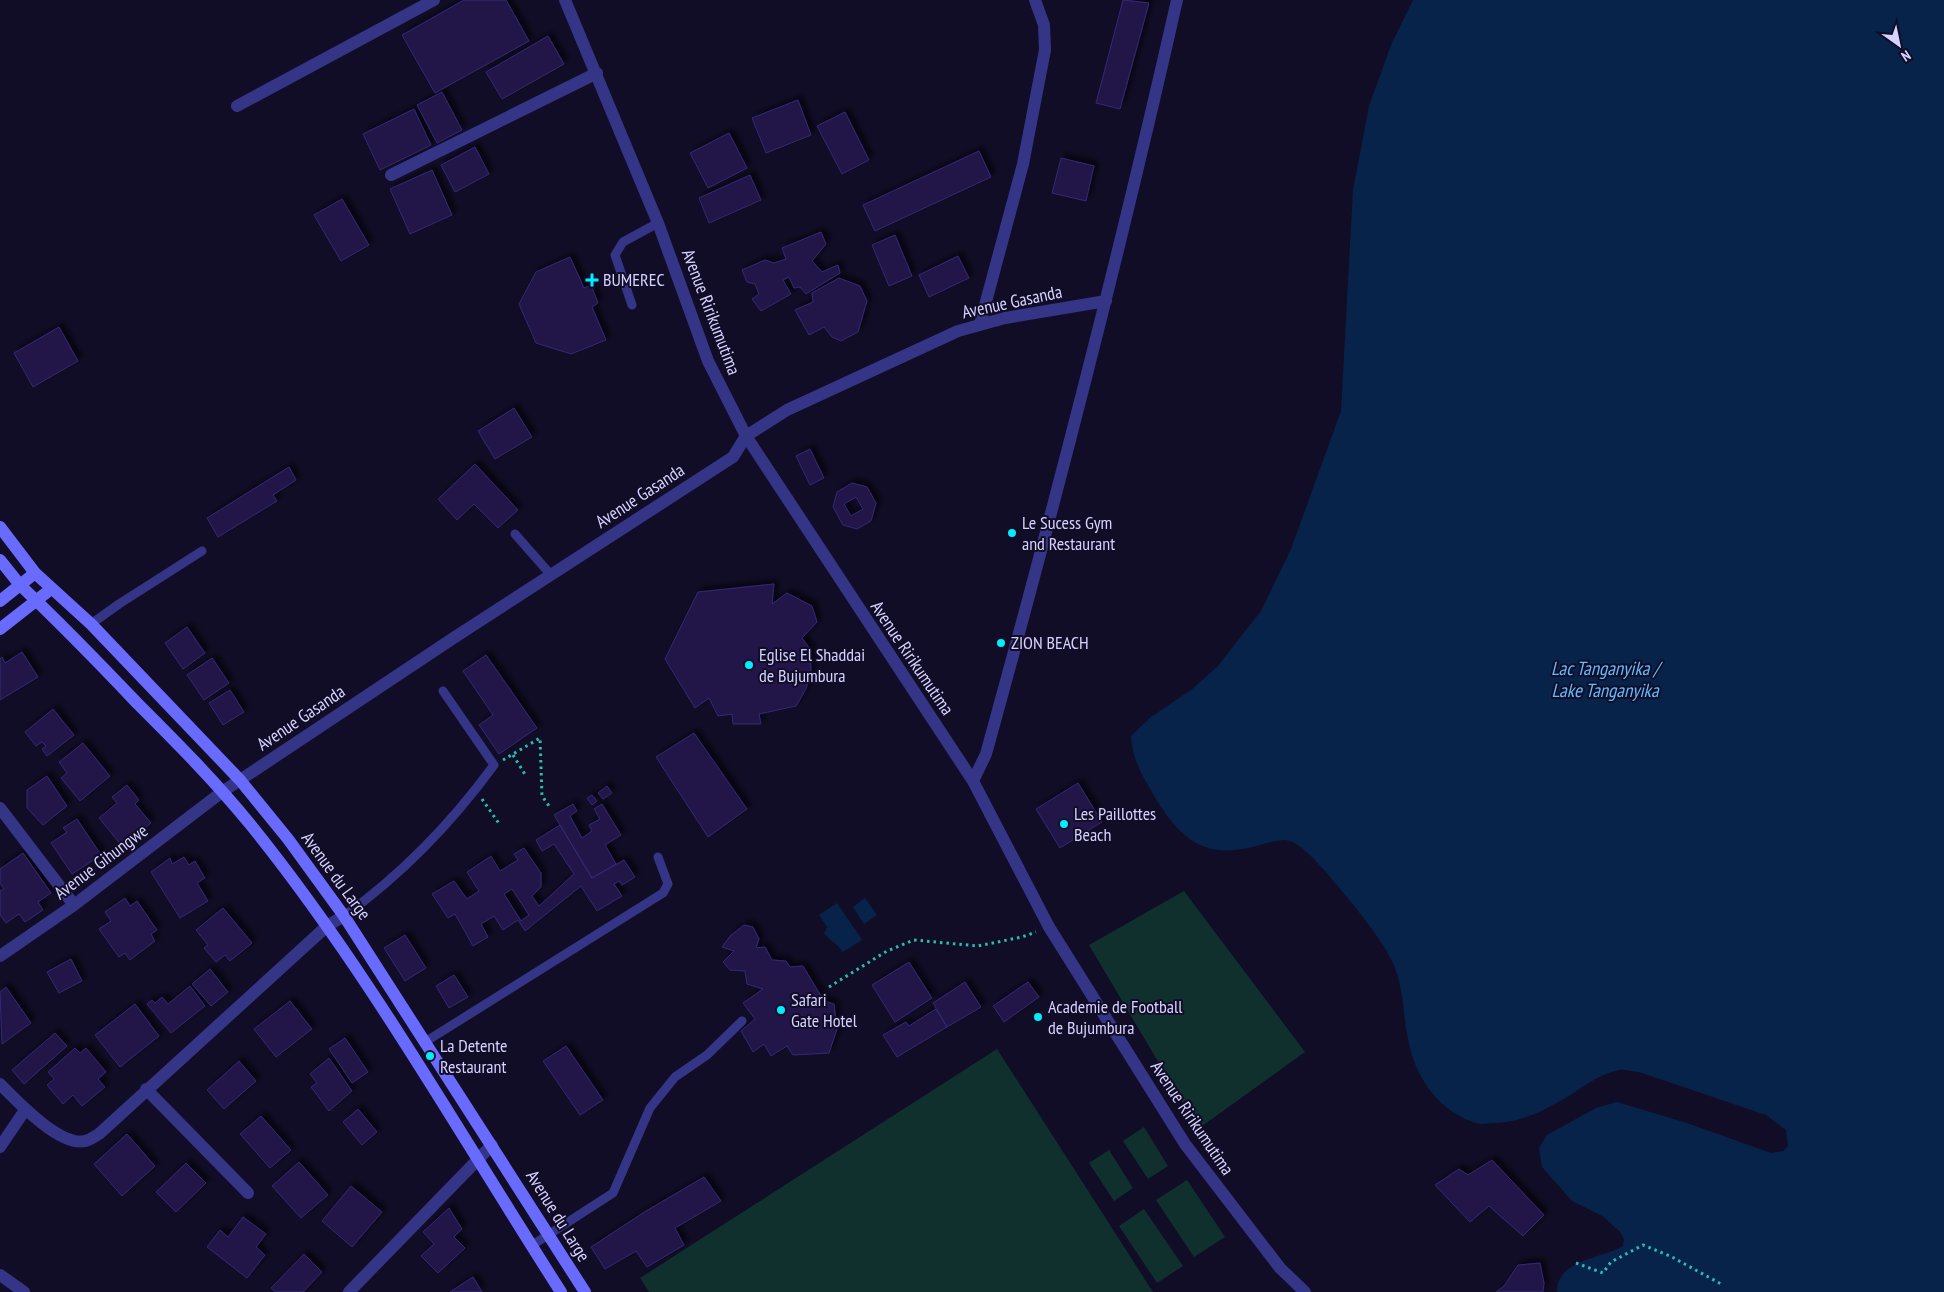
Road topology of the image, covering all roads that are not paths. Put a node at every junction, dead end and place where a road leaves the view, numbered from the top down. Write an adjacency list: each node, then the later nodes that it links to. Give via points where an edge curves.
1 (434, 0): 6 (street)
2 (565, 0): 5 (street, Avenue Ririkumutima)
3 (1036, 0): 11 (street, via 1044,24 1045,50 1023,164)
4 (1177, 0): 9 (street)
5 (597, 73): 7 (street); 8 (street, Avenue Ririkumutima)
6 (237, 106)
7 (391, 176)
8 (658, 223): 10 (lane, via 623,242 615,255); 12 (street, Avenue Ririkumutima, via 708,361)
9 (1106, 301): 11 (street, Avenue Gasanda); 27 (street, via 986,754)
10 (632, 305)
11 (980, 324): 12 (street, Avenue Gasanda, via 958,331 787,410)
12 (746, 436): 18 (street, Avenue Gasanda, via 733,457); 27 (street, Avenue Ririkumutima)
13 (0, 527): 17 (main road, Avenue du Large)
14 (515, 534): 18 (lane)
15 (202, 551): 23 (lane)
16 (0, 560): 19 (main road, Avenue du Large)
17 (35, 573): 19 (main road); 20 (main road, Avenue du Large)
18 (551, 576): 26 (street, Avenue Gasanda)
19 (20, 585): 21 (main road, Avenue du Large); 22 (main road)
20 (51, 589): 21 (main road); 23 (main road, Avenue du Large)
21 (35, 600): 24 (main road); 28 (main road, Avenue du Large)
22 (0, 601)
23 (91, 624): 26 (main road, Avenue du Large)
24 (0, 628)
25 (444, 691): 32 (lane, via 494,765 476,790 379,891)
26 (240, 780): 28 (street, Avenue Gasanda); 32 (main road, Avenue du Large)
27 (973, 781): 51 (street, Avenue Ririkumutima, via 1050,927 1185,1144 1280,1268)
28 (222, 792): 31 (street, Avenue Gihungwe); 33 (main road, Avenue du Large, via 250,823)
29 (0, 808): 31 (street)
30 (658, 857): 36 (lane, via 668,884 664,893)
31 (74, 905): 34 (street, Avenue Gihungwe)
32 (344, 916): 33 (street); 36 (main road, Avenue du Large)
33 (327, 926): 38 (street); 42 (main road, Avenue du Large)
34 (0, 956)
35 (742, 1021): 44 (lane, via 707,1055 675,1077 650,1108 613,1193)
36 (425, 1042): 40 (main road, Avenue du Large)
37 (0, 1084): 39 (street)
38 (146, 1089): 39 (street, via 99,1134 84,1141 67,1140); 43 (street)
39 (25, 1110): 41 (street)
40 (492, 1144): 42 (street); 44 (main road, Avenue du Large)
41 (0, 1147)
42 (476, 1158): 45 (main road, Avenue du Large); 48 (street)
43 (248, 1193)
44 (549, 1235): 45 (lane); 50 (main road, Avenue du Large)
45 (531, 1246): 49 (main road, Avenue du Large)
46 (0, 1275): 47 (street)
47 (24, 1292)
48 (349, 1292)
49 (561, 1292)
50 (585, 1292)
51 (1305, 1292)

